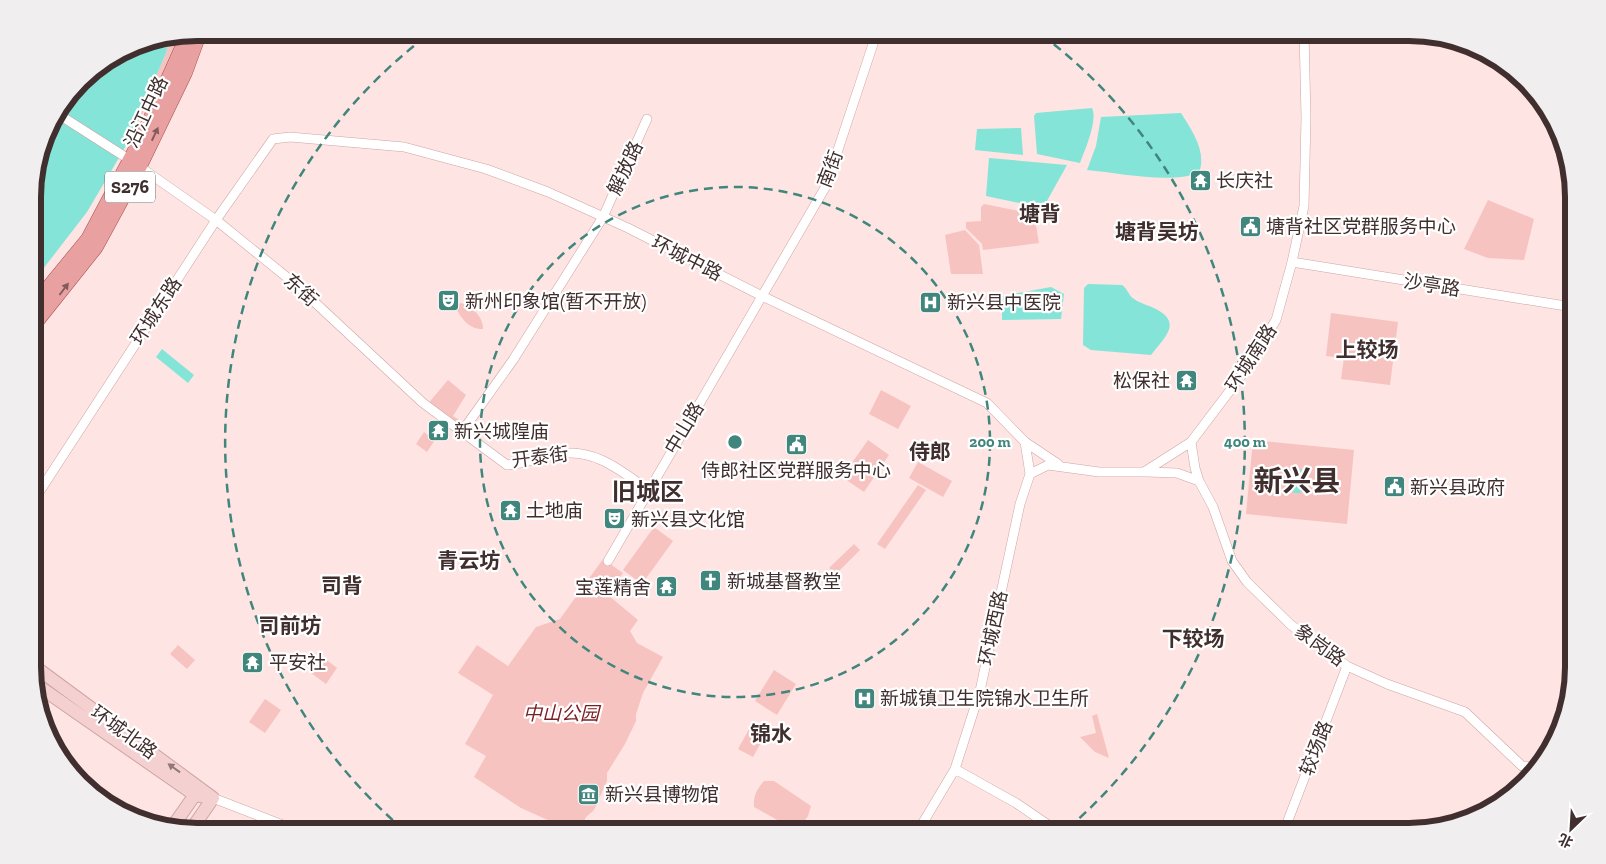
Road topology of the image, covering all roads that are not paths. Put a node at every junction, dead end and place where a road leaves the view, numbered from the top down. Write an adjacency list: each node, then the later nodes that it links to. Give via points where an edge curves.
1 (196, 41): 8 (main road, 沿江中路 / S276, one-way to 1, via 184,73)
2 (874, 41): 13 (street, 南街, via 826,186)
3 (1304, 41): 11 (street, 环城南路, via 1304,206)
4 (185, 42): 8 (main road, 沿江中路 / S276)
5 (63, 117): 8 (street, 东街)
6 (647, 119): 9 (street, 解放路)
7 (290, 137): 9 (street, 环城中路, via 404,147 477,165); 10 (street, 环城东路, via 273,138)
8 (135, 163): 10 (street, 东街); 12 (main road, 沿江中路 / S276, via 88,239); 15 (main road, 沿江中路 / S276, one-way to 8, via 96,247)
9 (603, 217): 13 (street, 环城中路); 16 (street, 解放路, via 513,360)
10 (216, 220): 16 (street, 东街, via 294,283 423,403); 23 (street, 环城东路)
11 (1292, 262): 14 (street, 沙亭路); 18 (street, 环城南路, via 1276,320 1241,376)
12 (42, 295)
13 (762, 296): 17 (street, 环城中路, via 987,403); 24 (street, 中山路)
14 (1565, 306)
15 (42, 315)
16 (461, 433): 24 (street, 开泰街, via 507,465 562,453 583,452 610,464)
17 (1026, 442): 19 (street, 环城中路); 21 (street)
18 (1191, 442): 20 (street, 环城南路); 22 (street, 象岗路)
19 (1060, 465): 20 (street, via 1099,472); 21 (street, via 1048,465)
20 (1144, 472): 22 (street, via 1177,473)
21 (1030, 474): 30 (street, 环城西路, via 1020,504 980,691)
22 (1200, 481): 26 (street, 象岗路, via 1232,561 1247,582 1291,625)
23 (41, 489)
24 (647, 489): 25 (street, 中山路)
25 (608, 561)
26 (1347, 666): 29 (street, 象岗路, via 1465,712 1522,766); 36 (street, 较场路)
27 (42, 672): 31 (street, 环城北路, one-way to 27)
28 (43, 689): 31 (street, 环城北路)
29 (1528, 767)
30 (955, 769): 34 (street, 环城西路); 35 (street)
31 (198, 791): 32 (street, 环城北路); 33 (street)
32 (213, 798): 37 (street); 38 (street, 环城北路)
33 (177, 821)
34 (923, 822)
35 (1044, 822)
36 (1287, 822)
37 (196, 823)
38 (275, 823)

